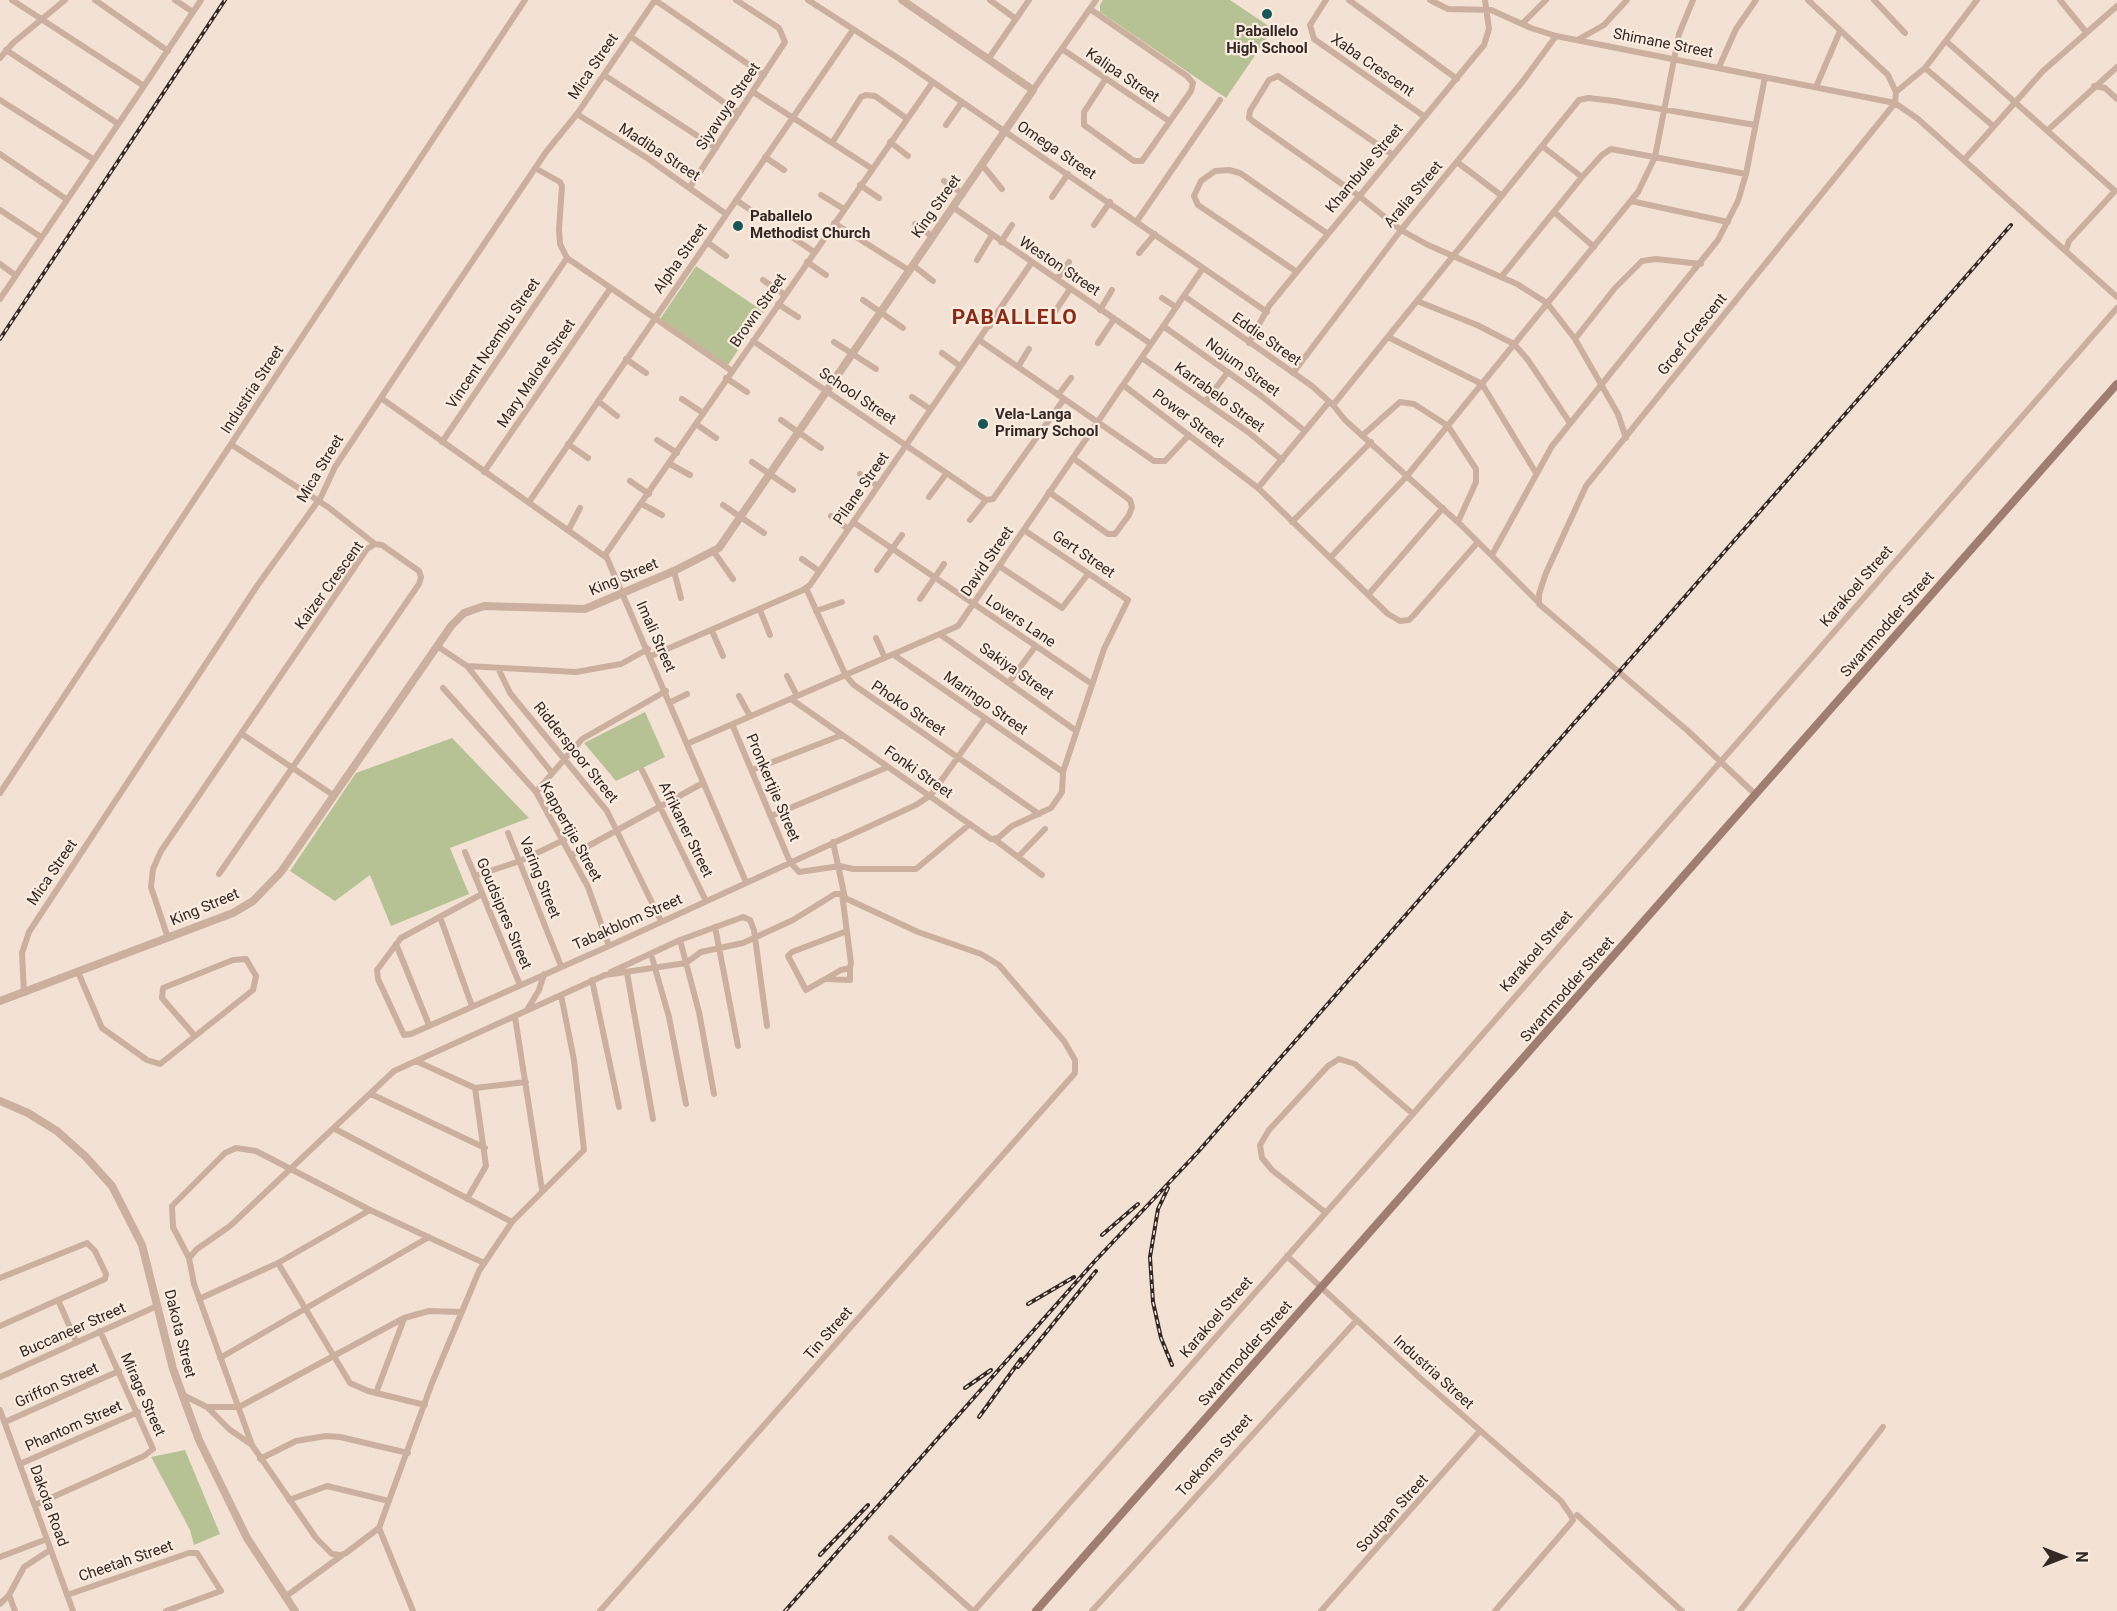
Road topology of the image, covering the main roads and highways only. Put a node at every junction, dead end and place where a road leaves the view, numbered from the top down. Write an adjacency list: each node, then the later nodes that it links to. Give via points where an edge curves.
1 (2117, 384): 2 (main road, Swartmodder Street)
2 (1036, 1611)

